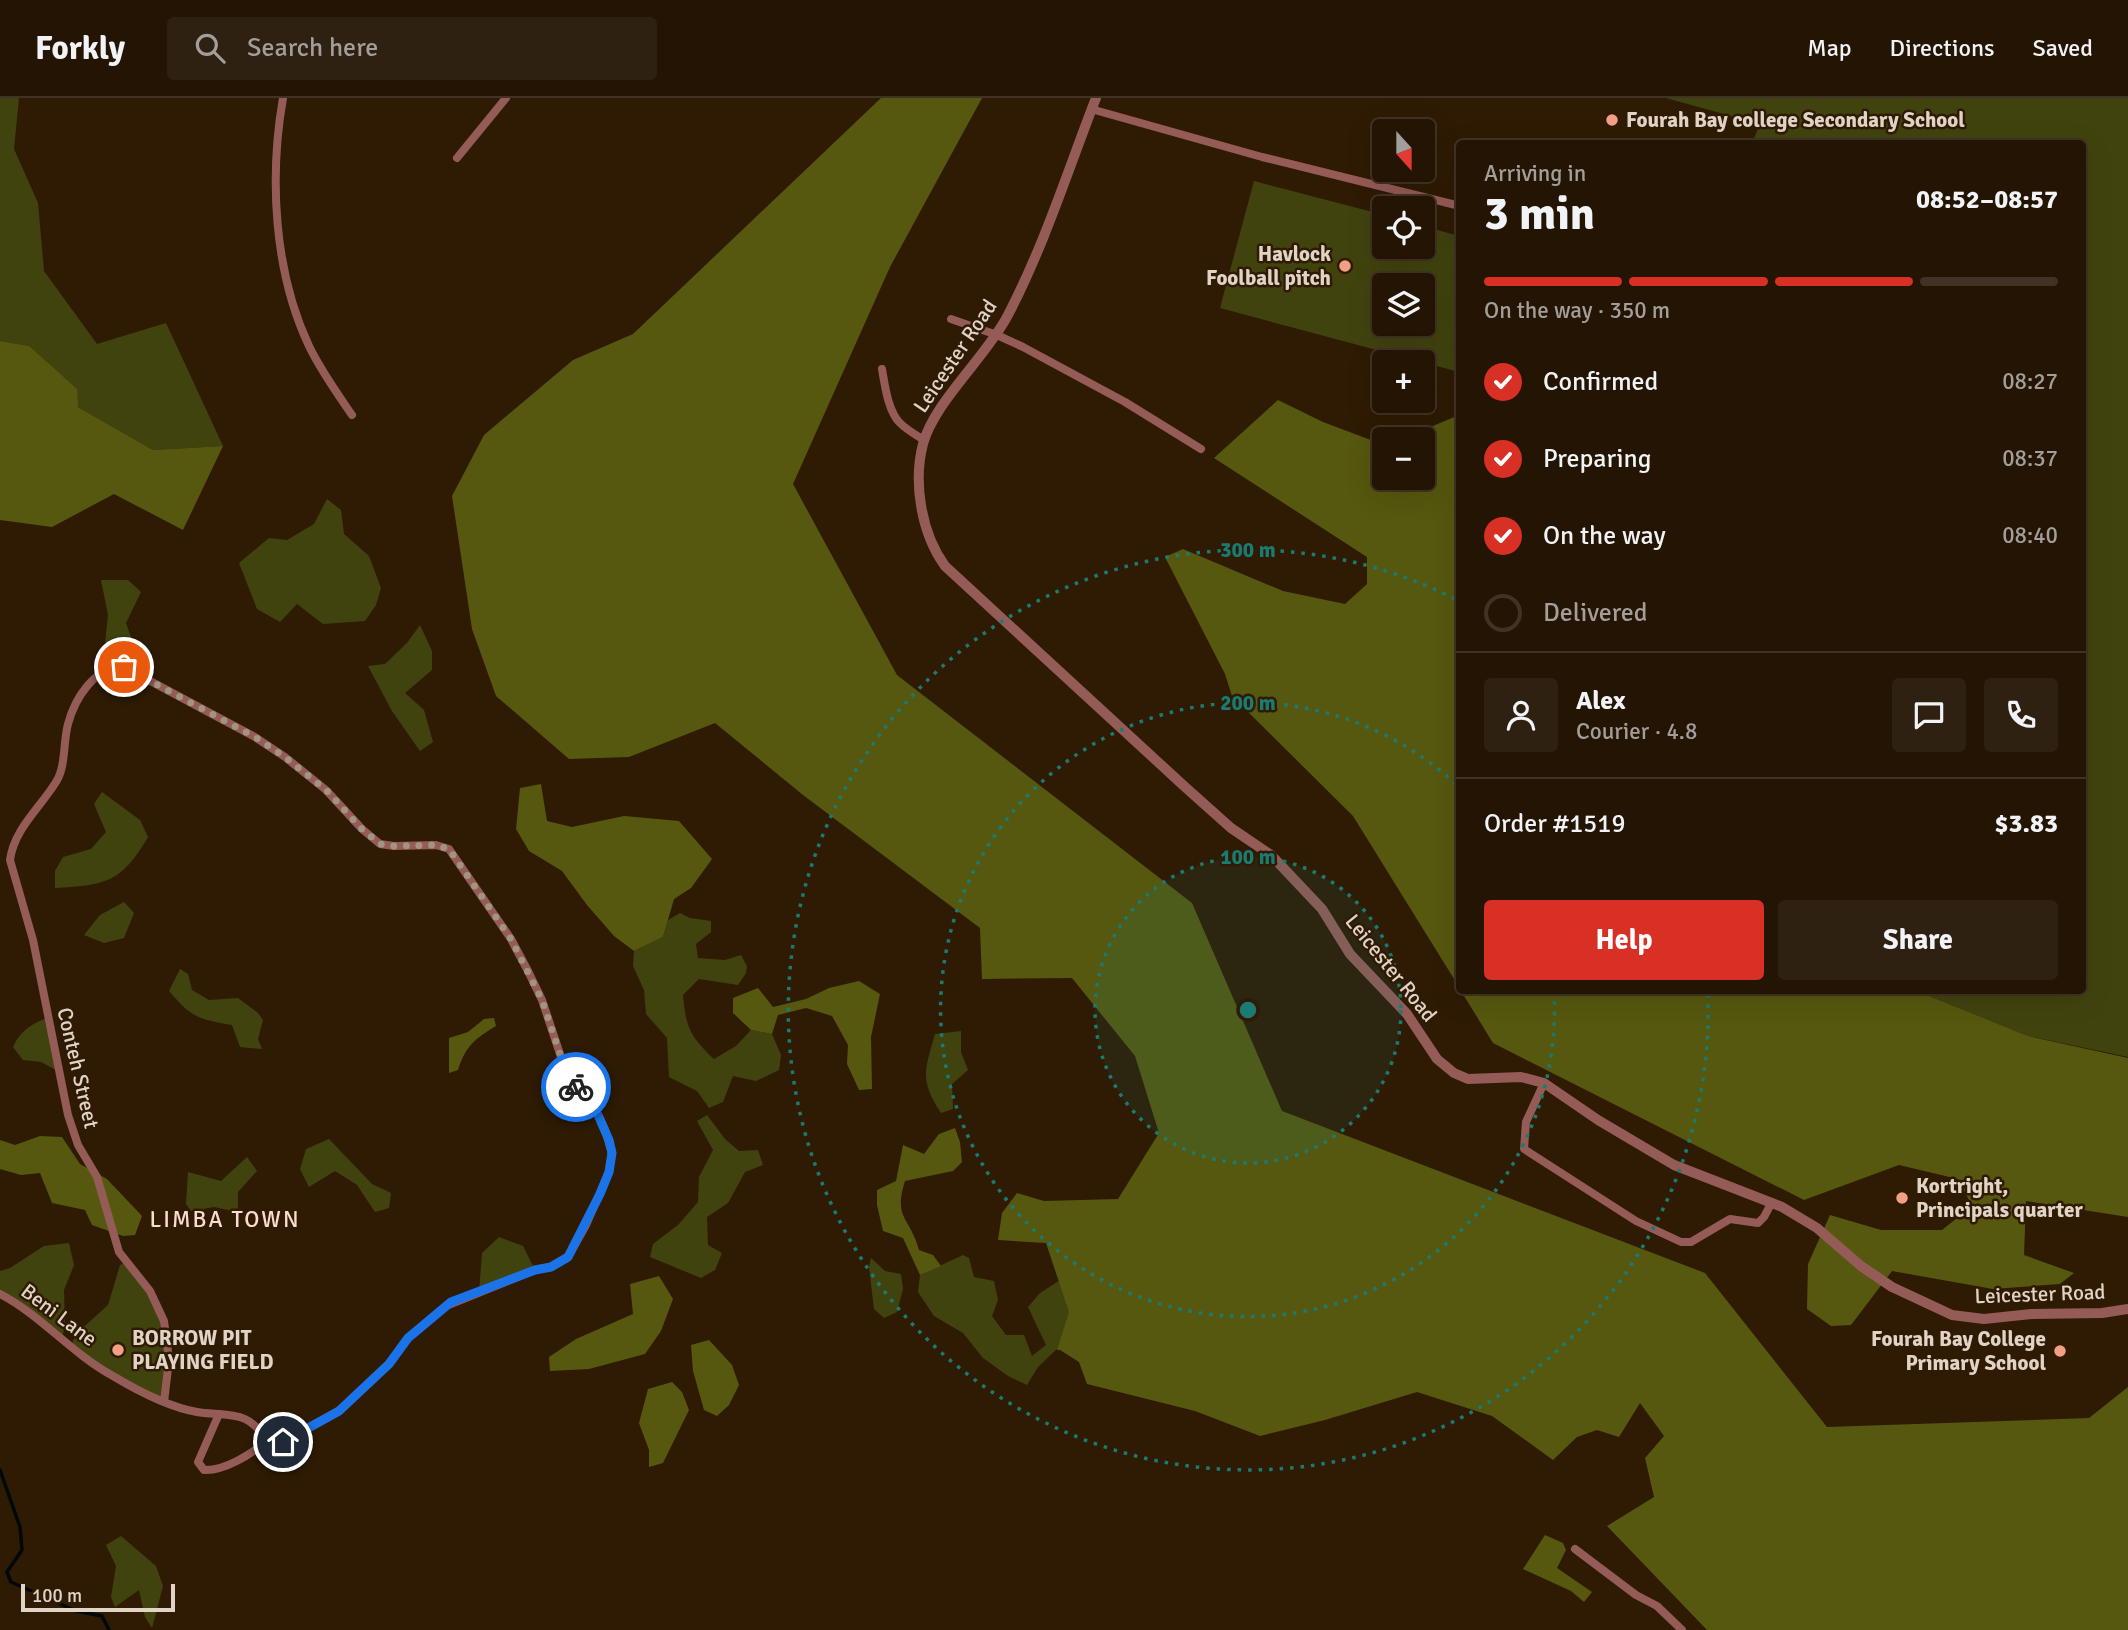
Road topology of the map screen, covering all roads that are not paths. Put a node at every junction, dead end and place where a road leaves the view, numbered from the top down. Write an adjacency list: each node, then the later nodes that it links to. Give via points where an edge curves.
1 (283, 98): 10 (street, via 275,150 284,265 309,346)
2 (506, 98): 5 (street)
3 (1096, 98): 4 (street, Leicester Road)
4 (1091, 110): 6 (street); 8 (street, Leicester Road, via 1028,270)
5 (457, 159)
6 (1456, 205)
7 (951, 319): 8 (street)
8 (997, 335): 11 (street, Leicester Road, via 951,395); 12 (street, via 1125,402)
9 (882, 369): 11 (street, via 896,417)
10 (352, 415)
11 (924, 440): 13 (street, Leicester Road, via 919,469 922,506 936,551 951,572 1210,810 1271,855 1322,909 1350,954 1407,1014 1444,1067 1468,1079 1521,1077)
12 (1201, 449)
13 (1544, 1083): 14 (street, Leicester Road, via 1667,1161); 14 (street, via 1526,1122 1524,1149 1636,1221 1681,1242 1691,1242 1730,1219 1758,1223)
14 (1772, 1202): 16 (street, Leicester Road, via 1817,1228 1892,1287 1952,1315 1984,1319)
15 (0, 1294): 17 (street, Beni Lane, via 111,1376)
16 (2128, 1309)
17 (164, 1402): 18 (street, Beni Lane); 19 (street, Conteh Street, via 169,1360 164,1321 150,1291 119,1252 97,1177 78,1145 33,940 10,860 26,823 58,779 68,722 82,694 99,673 113,666 124,667 285,757 326,790 374,840 387,846 442,846 455,856 528,971 563,1063 598,1115 612,1153 609,1172 568,1257 451,1302 408,1338 389,1364 339,1411 283,1442)
18 (219, 1414): 19 (street, Beni Lane, via 243,1418 257,1426); 19 (street, via 198,1462 204,1470 234,1461)
19 (267, 1441)
20 (1575, 1549): 21 (street, via 1657,1606)
21 (1682, 1630)

